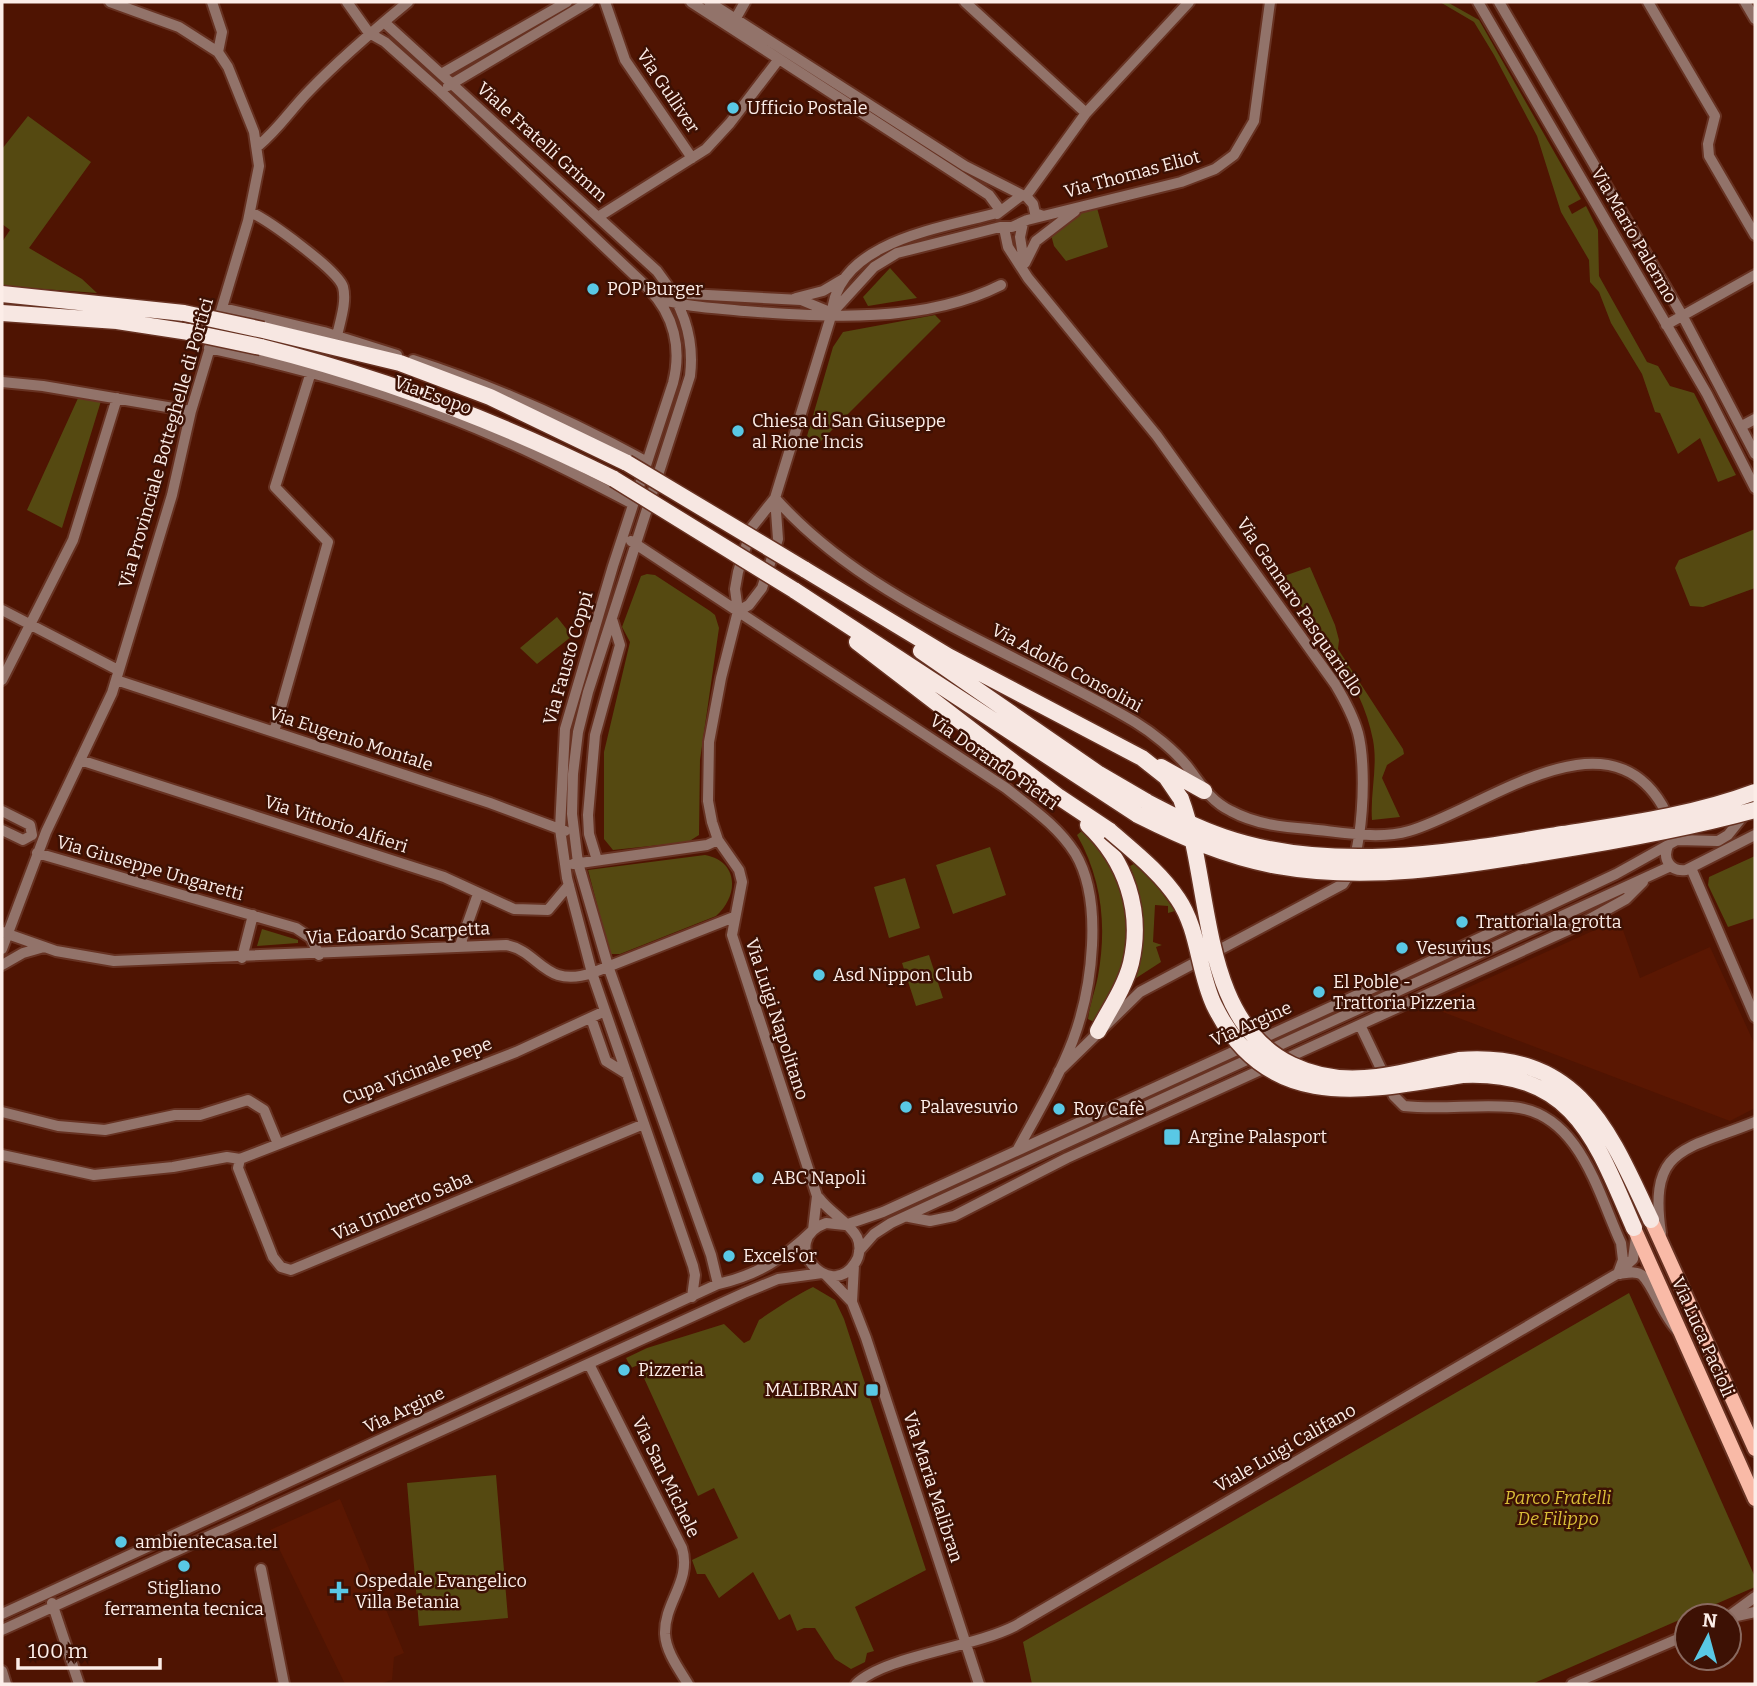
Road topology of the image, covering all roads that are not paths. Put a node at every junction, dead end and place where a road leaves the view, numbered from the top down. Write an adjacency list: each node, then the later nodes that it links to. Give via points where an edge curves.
1 (110, 2): 22 (street, via 178,27)
2 (212, 2): 22 (street, via 222,32)
3 (347, 2): 21 (street, Viale Fratelli Grimm)
4 (408, 2): 20 (street)
5 (567, 2): 24 (street)
6 (589, 2): 25 (street)
7 (605, 2): 29 (street, Via Gulliver, via 625,60)
8 (691, 2): 23 (street)
9 (709, 2): 18 (street)
10 (745, 2): 18 (street)
11 (965, 2): 27 (street)
12 (1189, 2): 27 (street)
13 (1270, 2): 31 (street, Via Thomas Eliot, via 1254,121 1234,155 1191,178)
14 (1478, 2): 54 (street, Via Mario Palermo)
15 (1499, 2): 53 (street, Via Mario Palermo)
16 (1648, 2): 39 (street, via 1715,117 1709,156)
17 (1745, 2): 19 (street)
18 (736, 18): 30 (street, via 965,166)
19 (1755, 19)
20 (384, 22): 21 (street); 24 (street, Viale Fratelli Grimm)
21 (369, 33): 26 (street, Viale Fratelli Grimm); 28 (street)
22 (218, 52): 28 (street, Via Provinciale Botteghelle di Portici)
23 (779, 59): 29 (street, via 718,138); 34 (street, via 989,195)
24 (441, 74): 25 (street, Viale Fratelli Grimm); 26 (street)
25 (451, 84): 26 (street); 36 (street, Viale Fratelli Grimm)
26 (440, 90): 47 (street, Viale Fratelli Grimm)
27 (1086, 113): 30 (street)
28 (258, 146): 33 (street, Via Provinciale Botteghelle di Portici)
29 (692, 158): 36 (street)
30 (1024, 195): 32 (street); 34 (street)
31 (1082, 207): 35 (street, Via Thomas Eliot); 40 (street, via 1036,241)
32 (1033, 209): 35 (street); 37 (street)
33 (250, 212): 50 (street, Via Provinciale Botteghelle di Portici); 55 (street, via 270,221 339,277 344,298)
34 (998, 212): 38 (street, Via Gennaro Pasquariello); 42 (street, via 888,243)
35 (1043, 216): 37 (street, Via Thomas Eliot)
36 (598, 217): 45 (street, Viale Fratelli Grimm, via 657,271)
37 (1025, 222): 38 (street); 40 (street, via 1020,237)
38 (1002, 227): 43 (street, Via Gennaro Pasquariello, via 1008,247); 52 (street, via 897,253 874,267)
39 (1755, 235)
40 (1025, 263): 43 (street)
41 (1755, 275): 53 (street)
42 (847, 277): 48 (street, via 822,291); 52 (street)
43 (1028, 278): 90 (street, Via Gennaro Pasquariello, via 1157,436 1335,684 1359,736)
44 (1001, 285): 52 (street, via 963,302 866,316)
45 (673, 292): 47 (street); 48 (street); 49 (street, Viale Fratelli Grimm)
46 (2, 294): 70 (highway, bridge, via 184,313 400,363 490,397 626,463)
47 (659, 299): 49 (street); 64 (street, Via Fausto Coppi, via 672,323 678,364)
48 (790, 299): 52 (street)
49 (681, 304): 52 (street, via 800,315); 69 (street, Via Fausto Coppi, via 692,359 690,376)
50 (223, 307): 55 (street, Via Esopo); 56 (street, Via Provinciale Botteghelle di Portici)
51 (2, 313): 71 (highway, bridge, via 117,321 190,332 334,365 405,388 545,445 614,479)
52 (832, 313): 66 (street, Via Luigi Napolitano)
53 (1682, 316): 54 (street); 62 (street, Via Mario Palermo)
54 (1666, 325): 65 (street, Via Mario Palermo)
55 (337, 336): 64 (street, Via Esopo, via 454,373 566,420)
56 (209, 348): 57 (street, Via Esopo); 60 (street, Via Provinciale Botteghelle di Portici)
57 (311, 372): 67 (street, Via Esopo, via 439,414 546,459); 78 (street, via 275,486 328,542)
58 (2, 382): 59 (street)
59 (117, 398): 60 (street); 75 (street, via 80,522)
60 (191, 411): 76 (street, Via Provinciale Botteghelle di Portici, via 172,495)
61 (1755, 419): 62 (street)
62 (1742, 426): 63 (street, Via Mario Palermo)
63 (1755, 454)
64 (647, 462): 67 (street, Via Fausto Coppi)
65 (1755, 488)
66 (775, 498): 73 (street, Via Luigi Napolitano, via 752,527 735,589); 73 (street, Via Luigi Napolitano, via 778,539 762,588); 81 (street, Via Adolfo Consolini, via 800,526 860,570 964,634 1136,722 1186,765)
67 (633, 504): 68 (street, Via Fausto Coppi)
68 (623, 536): 69 (street, Via Dorando Pietri); 88 (street, Via Fausto Coppi, via 565,729)
69 (635, 544): 73 (street, Via Dorando Pietri); 74 (street, Via Fausto Coppi)
70 (804, 569): 79 (highway, via 948,656); 85 (highway)
71 (814, 603): 83 (highway, via 855,641); 85 (highway)
72 (2, 610): 75 (street, Via Eugenio Montale)
73 (738, 611): 94 (street, Via Luigi Napolitano, via 709,742 708,801); 123 (street, Via Dorando Pietri, via 1006,788 1055,826 1076,854 1089,884 1092,927 1080,1020)
74 (612, 619): 91 (street, Via Fausto Coppi, via 579,732 573,774); 98 (street, Via Fausto Coppi, via 620,645 595,735 590,787 589,834)
75 (31, 625): 76 (street, Via Eugenio Montale); 77 (street)
76 (117, 675): 78 (street, Via Eugenio Montale); 80 (street, Via Provinciale Botteghelle di Portici, via 101,722)
77 (2, 680)
78 (274, 732): 88 (street, Via Eugenio Montale)
79 (1142, 758): 81 (highway); 122 (highway, bridge, via 1166,777 1181,799 1220,976 1232,1007 1261,1045 1304,1070 1343,1078)
80 (80, 760): 93 (street, Via Provinciale Botteghelle di Portici); 105 (street, Via Vittorio Alfieri, via 444,877)
81 (1204, 791): 90 (street, Via Adolfo Consolini, via 1231,811 1258,821)
82 (1755, 792): 85 (highway, bridge, via 1625,825 1383,856 1283,850 1226,838)
83 (1059, 797): 121 (highway, via 1118,860 1133,907 1131,964); 122 (highway, bridge, via 1110,831 1166,882 1191,926 1214,1005 1229,1031 1260,1063 1304,1085 1332,1090 1368,1090)
84 (1755, 801): 95 (street, via 1728,835 1718,841)
85 (1142, 808): 86 (highway, bridge, via 1180,836 1222,852 1277,866 1388,872 1509,859 1694,827)
86 (1755, 810)
87 (2, 811): 93 (street, via 30,825)
88 (560, 829): 91 (street, Via Eugenio Montale); 100 (street, Via Fausto Coppi)
89 (2, 830): 93 (street, via 23,840)
90 (1358, 833): 96 (street, Via Adolfo Consolini, via 1408,831 1559,767 1594,763 1611,765 1644,783 1662,806); 121 (street, Via Gennaro Pasquariello, via 1353,868 1337,888 1156,982)
91 (573, 835): 99 (street, Via Fausto Coppi)
92 (1755, 835): 102 (street)
93 (38, 838): 97 (street, Via Provinciale Botteghelle di Portici)
94 (718, 840): 98 (street); 107 (street, Via Luigi Napolitano, via 742,882)
95 (1689, 841): 96 (street); 102 (street, via 1698,854)
96 (1673, 843): 101 (street, via 1666,859); 129 (street, Via Argine, via 1401,975)
97 (37, 853): 106 (street, Via Giuseppe Ungaretti); 108 (street, Via Provinciale Botteghelle di Portici)
98 (597, 860): 99 (street)
99 (578, 863): 100 (street); 115 (street, Via Fausto Coppi)
100 (565, 865): 104 (street, Via Fausto Coppi)
101 (1671, 866): 102 (street, via 1681,871); 103 (street, Via Argine)
102 (1693, 866): 118 (street)
103 (1647, 877): 120 (street, Via Argine, via 1626,899 1577,926); 133 (street, Via Argine)
104 (569, 885): 105 (street, Via Vittorio Alfieri, via 553,906 541,912 513,909); 116 (street, Via Fausto Coppi)
105 (478, 894): 109 (street)
106 (253, 915): 112 (street, Via Giuseppe Ungaretti, via 302,930); 113 (street, Via Giuseppe Ungaretti)
107 (734, 917): 115 (street, Via Edoardo Scarpetta); 132 (street, Via Luigi Napolitano, via 734,945)
108 (4, 930): 110 (street, Via Edoardo Scarpetta); 111 (street, Via Provinciale Botteghelle di Portici)
109 (460, 945): 112 (street, Via Edoardo Scarpetta); 116 (street, Via Edoardo Scarpetta, via 513,946 549,972 570,976)
110 (44, 947): 113 (street, Via Edoardo Scarpetta, via 98,960); 114 (street)
111 (2, 949)
112 (319, 954): 113 (street, Via Edoardo Scarpetta)
113 (242, 957)
114 (2, 965)
115 (608, 966): 116 (street, Via Edoardo Scarpetta); 143 (street, Via Fausto Coppi)
116 (592, 973): 117 (street, Via Fausto Coppi)
117 (605, 1012): 119 (street, Cupa Vicinale Pepe); 124 (street, Via Fausto Coppi)
118 (1755, 1017)
119 (591, 1018): 124 (street, Via Fausto Coppi, via 606,1061); 128 (street, Cupa Vicinale Pepe, via 516,1052)
120 (1360, 1025): 133 (street, Via Argine, via 1067,1158 954,1216 930,1221); 142 (street, via 1394,1096 1404,1106 1512,1107 1543,1114 1557,1124 1576,1146 1621,1243 1623,1260)
121 (1098, 1031): 123 (street, Via Gennaro Pasquariello)
122 (1461, 1067): 134 (highway, via 1491,1059 1524,1064 1554,1077 1580,1096 1613,1140); 136 (highway, via 1539,1088 1566,1105 1595,1140)
123 (1059, 1071): 129 (street, Via Dorando Pietri)
124 (627, 1074): 127 (street, Via Fausto Coppi)
125 (2, 1112): 128 (street, via 58,1126 105,1130 175,1115 200,1115 248,1100 264,1110)
126 (1755, 1122): 138 (street, via 1674,1157 1664,1167 1658,1183)
127 (644, 1124): 131 (street, Via Umberto Saba, via 291,1270 281,1267 273,1256 238,1168); 144 (street, Via Fausto Coppi, via 693,1266)
128 (278, 1144): 131 (street, Cupa Vicinale Pepe)
129 (1018, 1149): 135 (street, Via Argine)
130 (2, 1155): 131 (street, Cupa Vicinale Pepe, via 94,1175)
131 (240, 1159)
132 (817, 1196): 135 (street, Via Luigi Napolitano); 137 (street, Via Luigi Napolitano)
133 (909, 1217): 139 (street, Via Argine, via 874,1234)
134 (1651, 1220): 138 (main road, Via Luca Pacioli)
135 (845, 1225): 137 (street, via 826,1223); 139 (street, via 856,1236)
136 (1634, 1228): 142 (street, Viale Luigi Califano, via 1636,1253); 146 (main road, Via Luca Pacioli)
137 (813, 1230): 141 (street, via 806,1242 807,1257); 143 (street, Via Argine, via 774,1264)
138 (1664, 1250): 148 (main road, Via Luca Pacioli)
139 (859, 1251): 140 (street)
140 (854, 1265): 141 (street, via 843,1273); 145 (street, Via Maria Malibran)
141 (824, 1274): 145 (street, Via Maria Malibran); 147 (street, Via Argine, via 778,1279)
142 (1617, 1274): 146 (street, via 1634,1272 1644,1277 1664,1316); 156 (street, Viale Luigi Califano, via 1015,1626)
143 (718, 1284): 144 (street, Via Argine)
144 (692, 1297): 151 (street, Via Argine)
145 (852, 1302): 156 (street, Via Maria Malibran)
146 (1679, 1332): 149 (main road, Via Luca Pacioli)
147 (590, 1366): 152 (street, Via Argine); 161 (street, Via San Michele, via 682,1548 685,1573 665,1635 669,1652)
148 (1755, 1449)
149 (1755, 1499)
150 (261, 1569): 160 (street)
151 (49, 1594): 152 (street); 153 (street, Via Argine)
152 (55, 1608): 154 (street, Via Argine); 159 (street)
153 (2, 1614)
154 (2, 1630)
155 (1673, 1641): 164 (street)
156 (967, 1645): 162 (street, Viale Luigi Califano, via 876,1670); 163 (street, Via Maria Malibran)
157 (2, 1671): 158 (street)
158 (6, 1684)
159 (79, 1684)
160 (284, 1684)
161 (688, 1684)
162 (856, 1684)
163 (979, 1684)
164 (1572, 1684)

